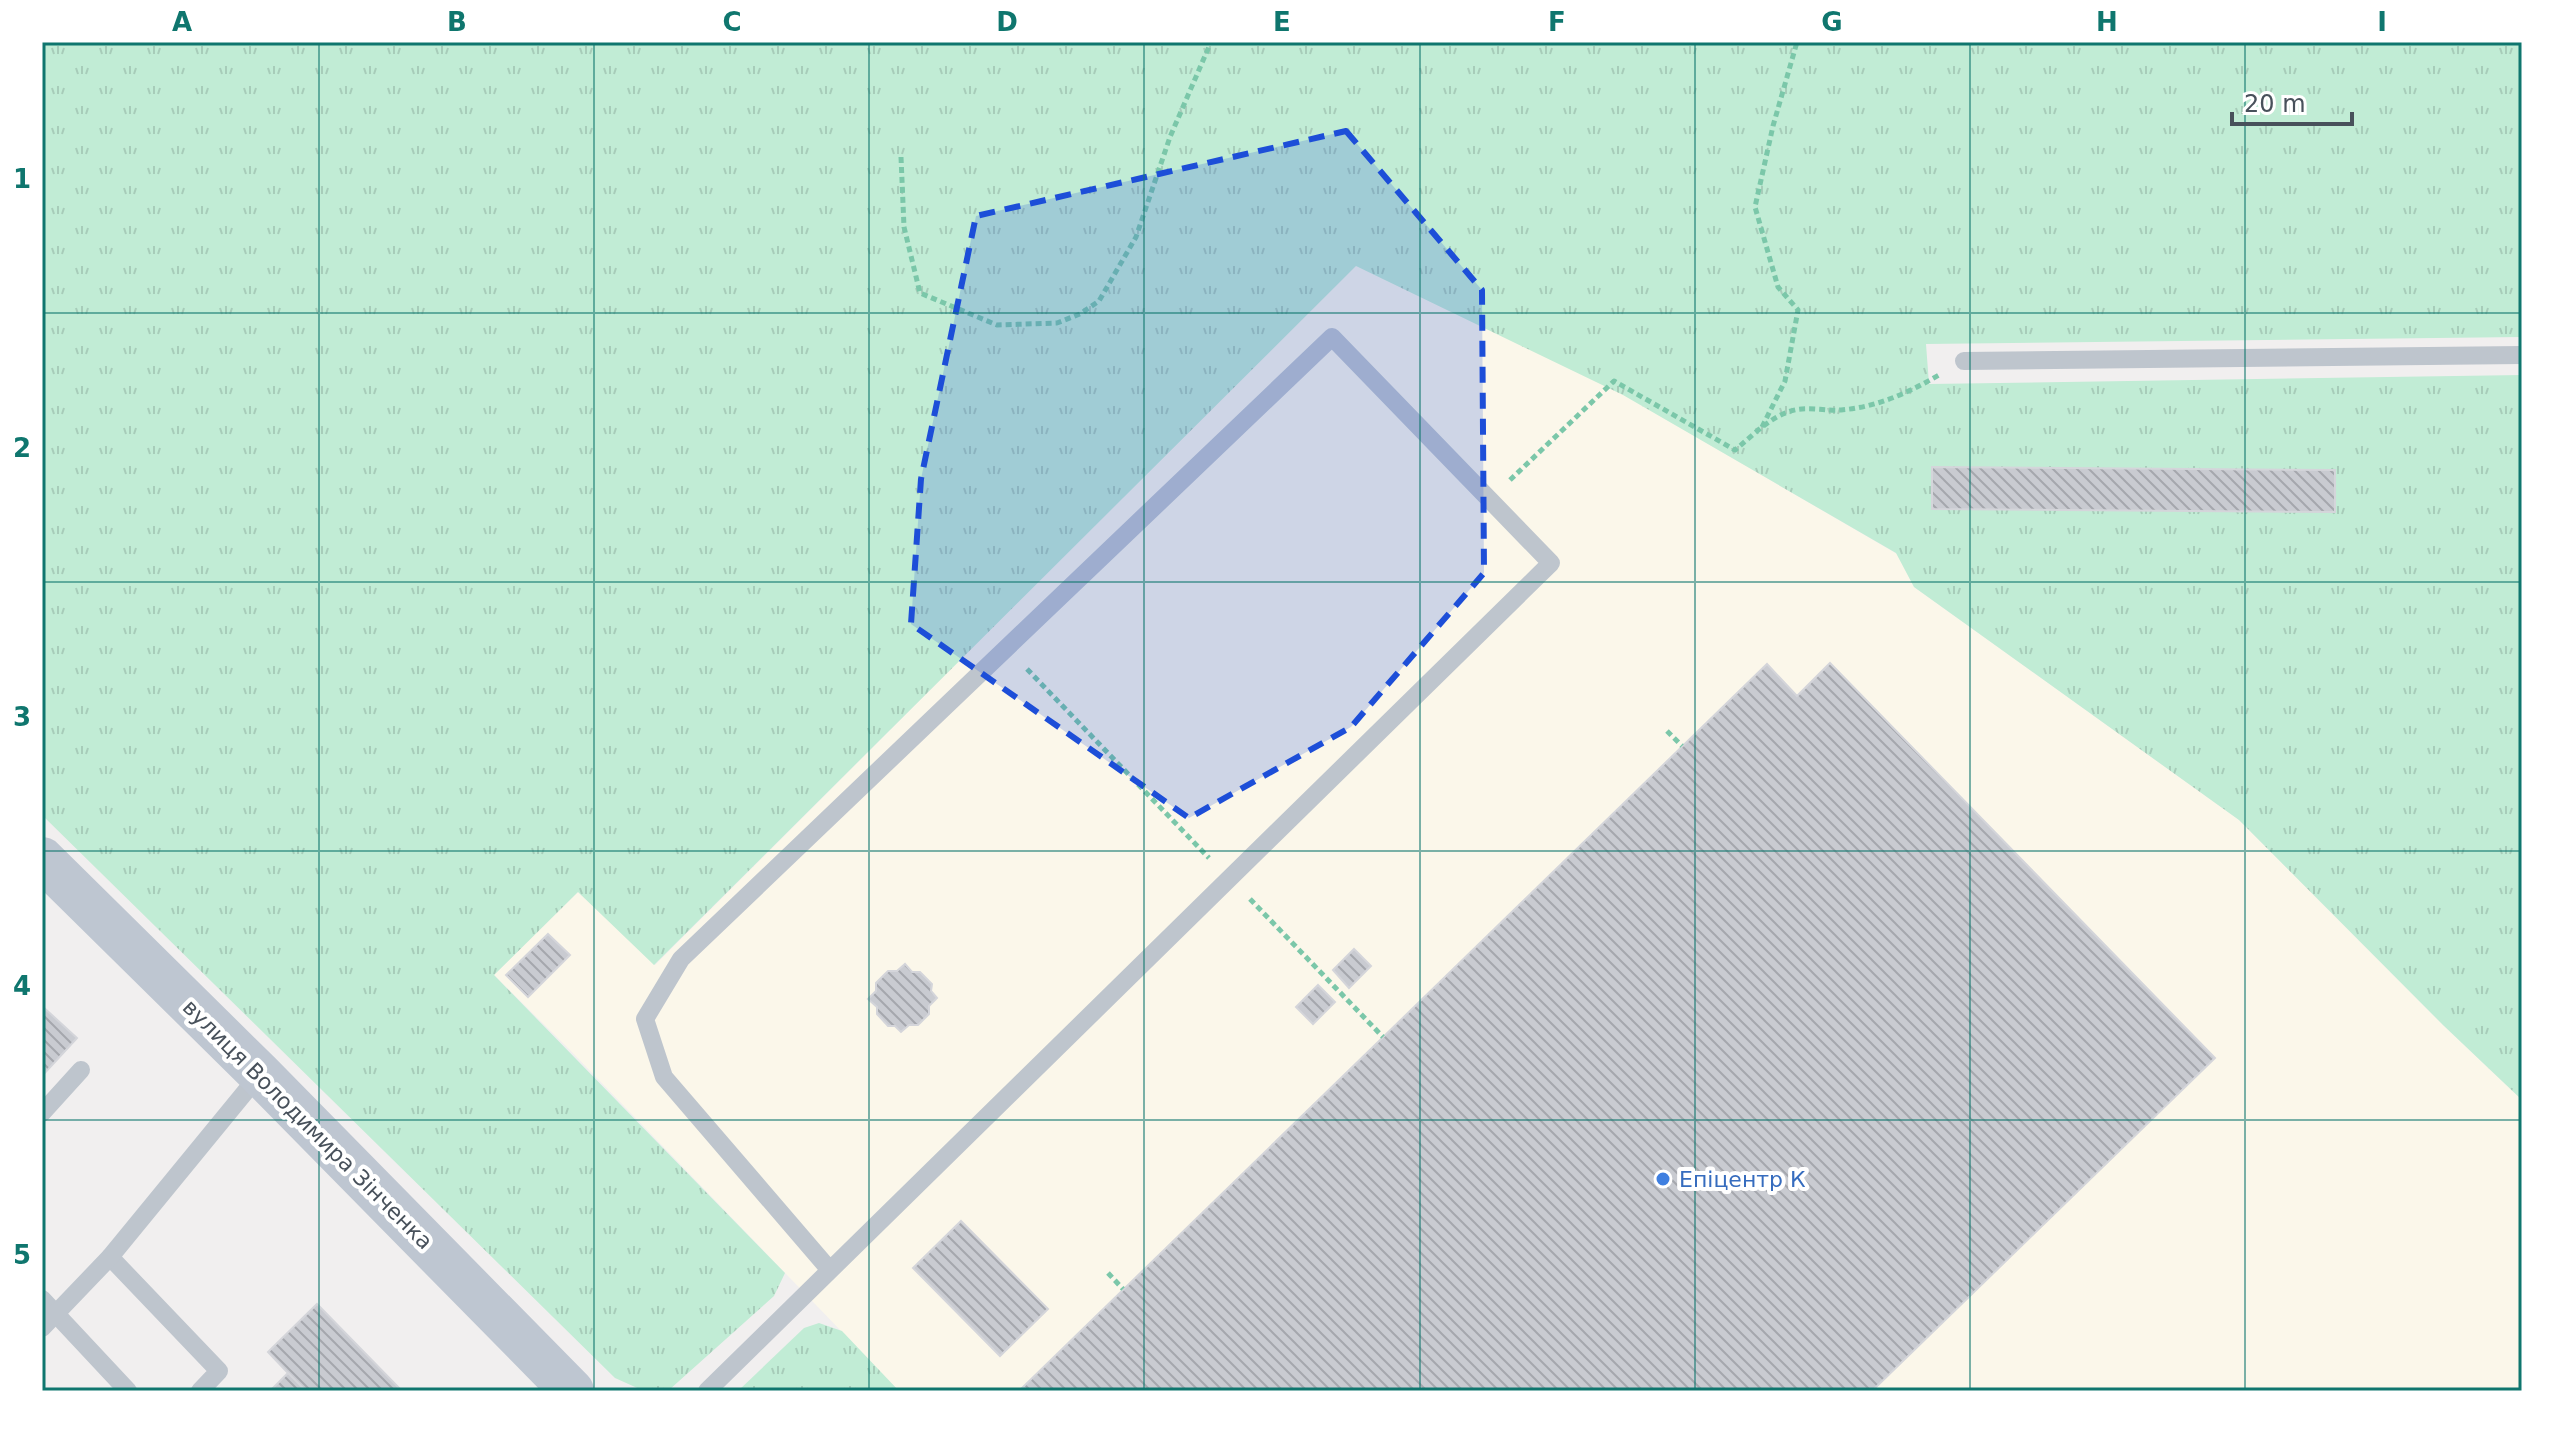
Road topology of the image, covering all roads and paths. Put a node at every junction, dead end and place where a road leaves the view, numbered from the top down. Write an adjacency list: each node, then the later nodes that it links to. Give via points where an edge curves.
1 (1211, 42): 3 (path, via 1170,137 1136,237 1099,301 1057,323 997,325 920,293 904,227)
2 (1797, 42): 6 (path, via 1755,207 1778,287 1798,310 1785,381)
3 (901, 157)
4 (2522, 355): 5 (lane)
5 (1964, 361): 6 (path, via 1906,394 1842,410 1792,410)
6 (1761, 428): 7 (path, via 1735,450 1614,381)
7 (1490, 500): 8 (lane, via 1332,337); 12 (lane, via 1551,563)
8 (1007, 648): 12 (path); 18 (lane, via 681,959 645,1019 664,1077)
9 (1667, 731): 10 (path)
10 (1682, 746)
11 (42, 859): 15 (main road, вулиця Володимира Зінченка)
12 (1229, 878): 13 (path); 18 (lane)
13 (1383, 1037)
14 (81, 1070): 16 (lane)
15 (260, 1074): 17 (lane); 26 (main road, вулиця Володимира Зінченка)
16 (42, 1113)
17 (110, 1257): 22 (lane); 25 (lane, via 219,1371)
18 (829, 1269): 27 (lane)
19 (1108, 1273): 20 (path)
20 (1123, 1289)
21 (42, 1299): 22 (lane)
22 (56, 1315): 23 (lane); 24 (lane)
23 (42, 1328)
24 (128, 1391)
25 (200, 1391)
26 (572, 1391)
27 (707, 1391)

